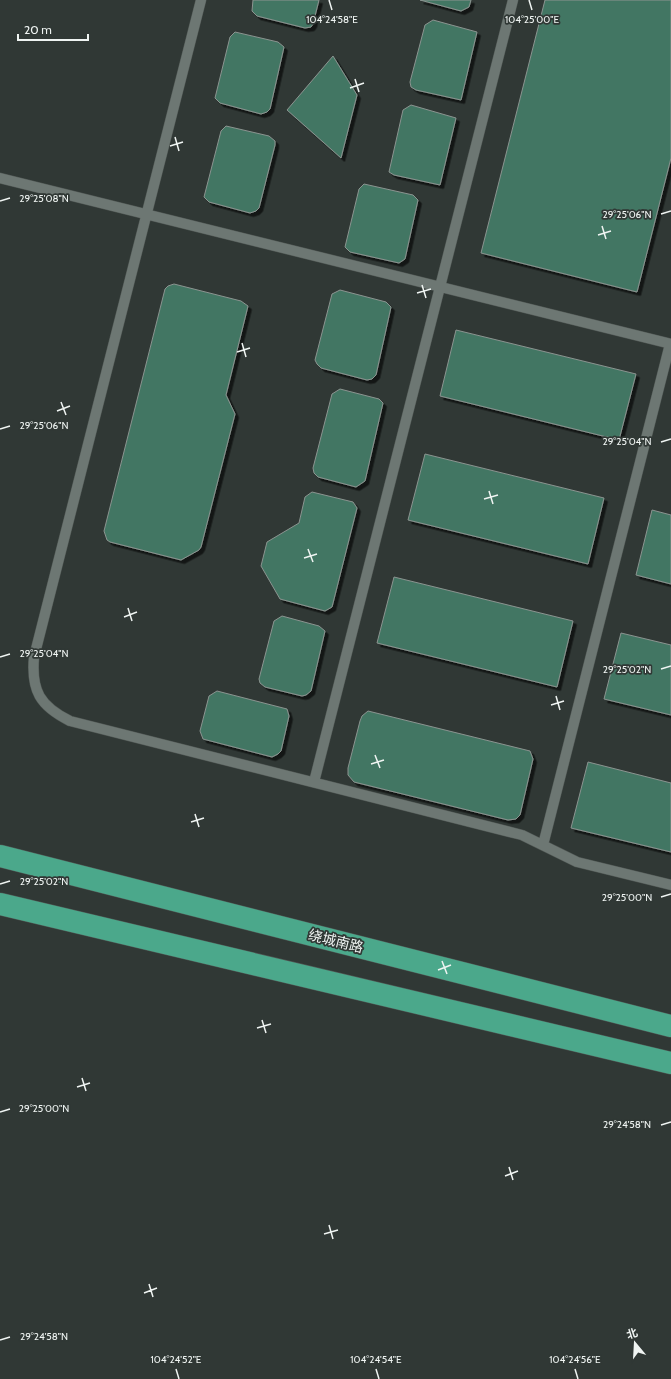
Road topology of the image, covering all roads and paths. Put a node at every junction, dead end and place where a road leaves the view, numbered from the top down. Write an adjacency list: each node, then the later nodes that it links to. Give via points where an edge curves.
1 (201, 0): 4 (lane)
2 (513, 0): 5 (lane)
3 (0, 178): 4 (lane)
4 (147, 214): 5 (lane); 7 (lane, via 34,657 32,674 36,691 44,704 55,714 70,721)
5 (440, 287): 6 (lane); 7 (lane)
6 (670, 344): 8 (lane)
7 (314, 782): 8 (lane, via 522,834)
8 (543, 845): 10 (lane, via 577,862)
9 (0, 856): 12 (highway, 绕城南路)
10 (671, 885)
11 (0, 904): 13 (highway)
12 (671, 1026)
13 (671, 1063)

